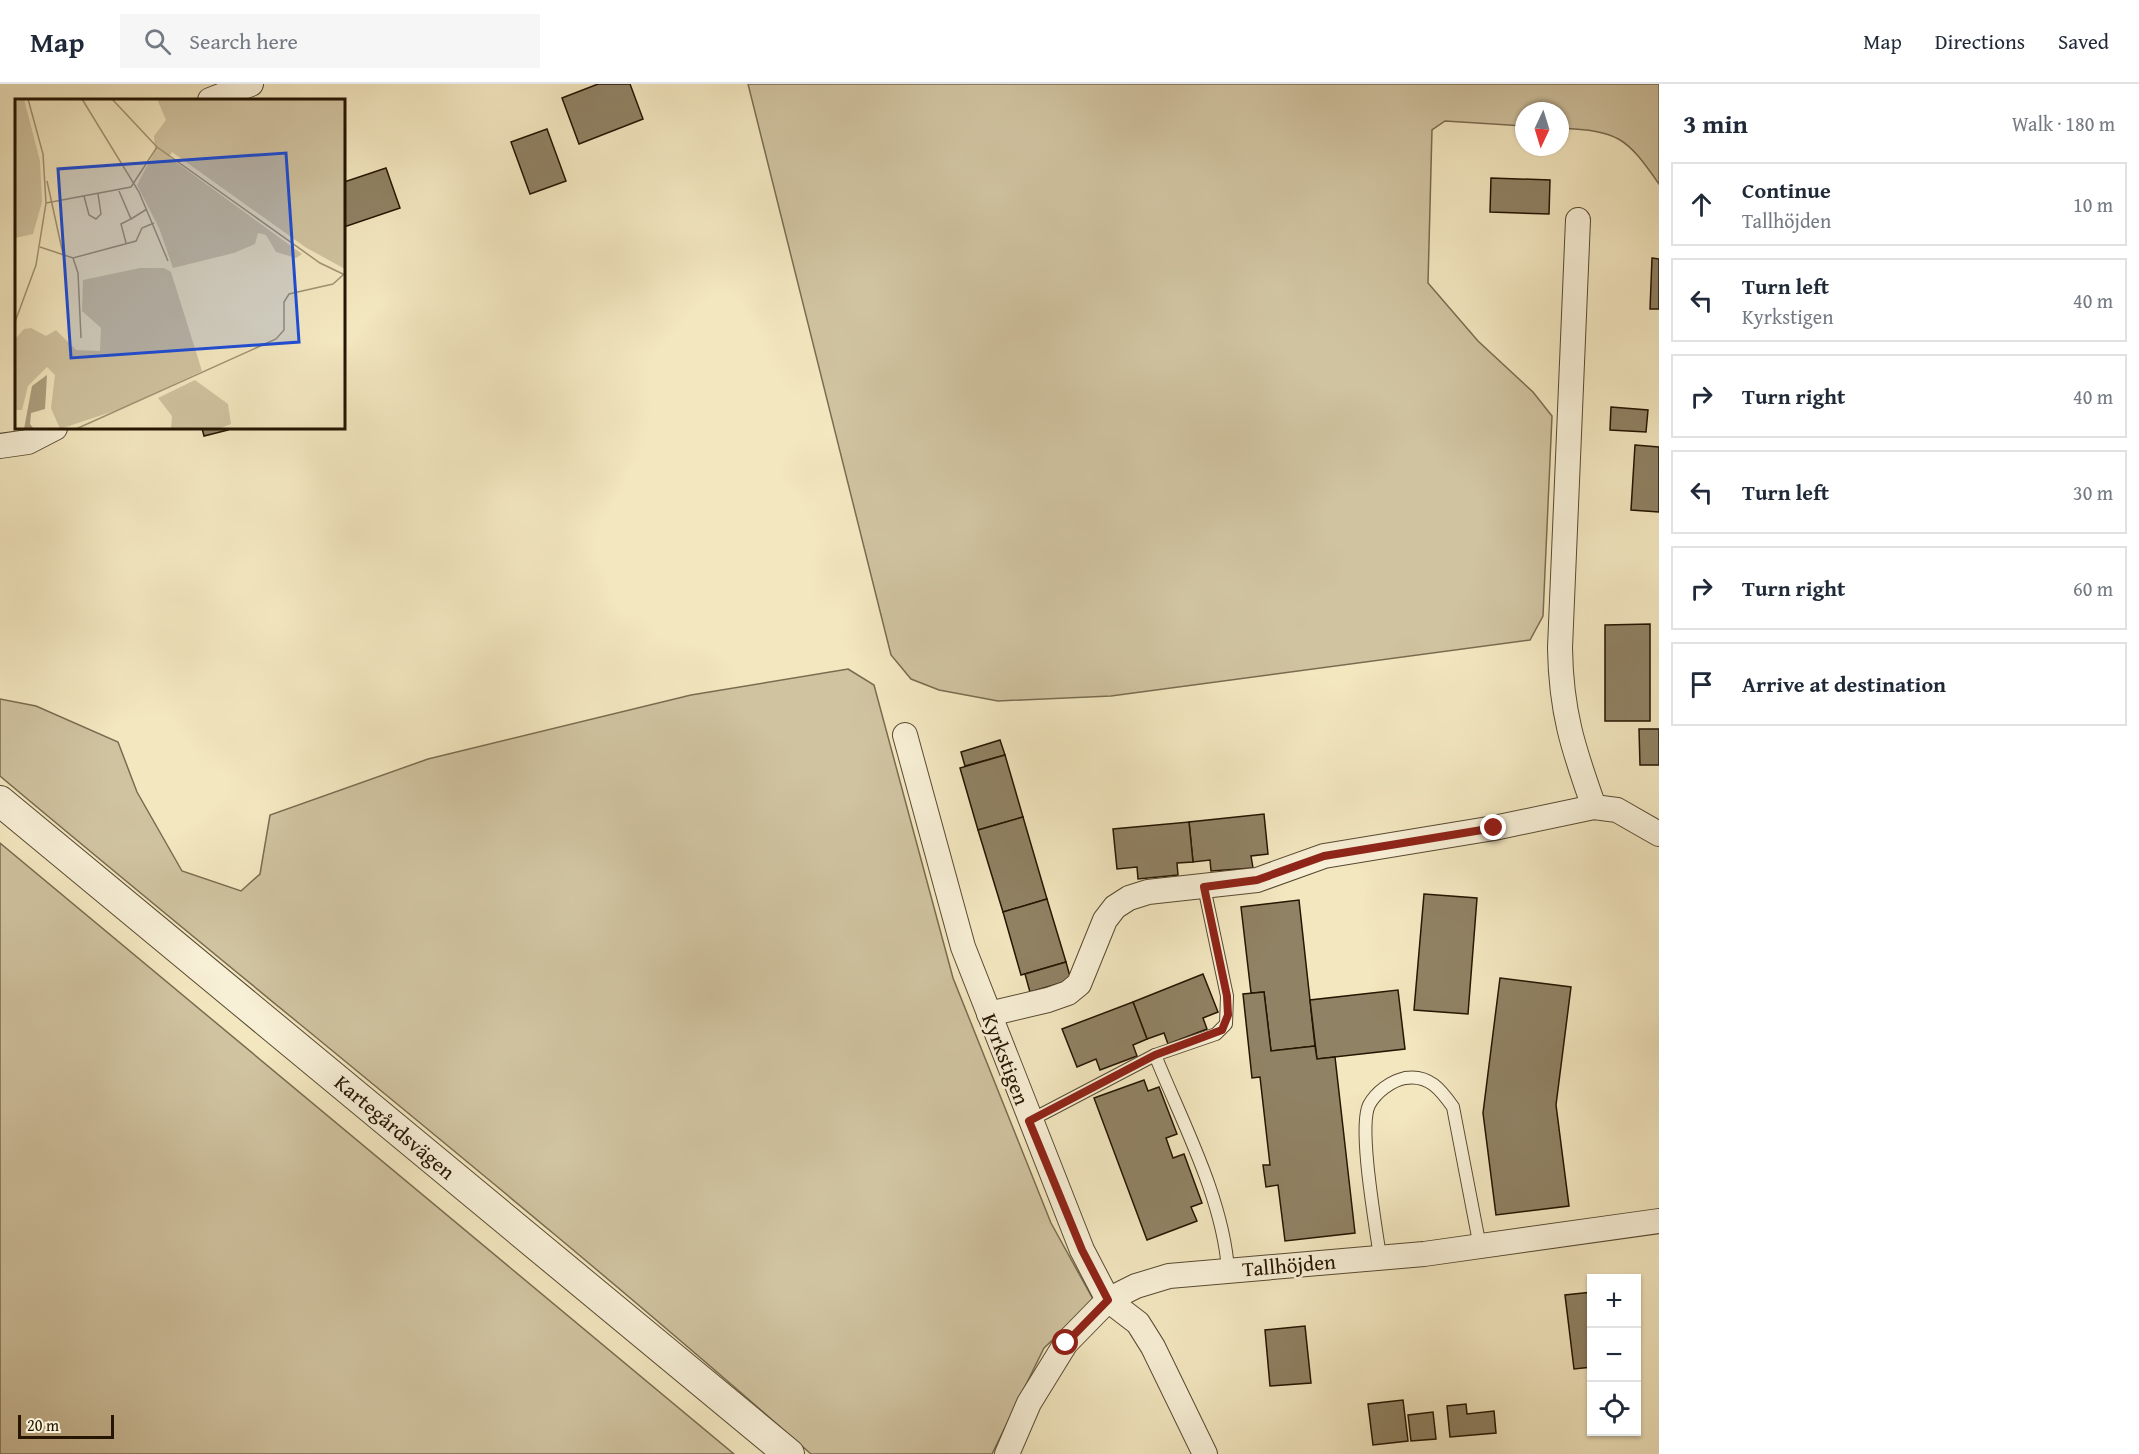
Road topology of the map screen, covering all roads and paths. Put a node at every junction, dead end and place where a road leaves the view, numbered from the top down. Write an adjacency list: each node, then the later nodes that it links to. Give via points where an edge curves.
1 (251, 84): 2 (street)
2 (213, 99)
3 (1578, 220): 8 (street, via 1560,692)
4 (53, 429): 5 (street, via 28,442)
5 (0, 447)
6 (905, 735): 11 (street, Kyrkstigen, via 963,947)
7 (0, 801): 19 (street, Kartegårdsvägen)
8 (1594, 807): 9 (street, via 1624,813); 10 (street, via 1324,856 1257,880)
9 (1659, 834)
10 (1204, 887): 11 (street, via 1148,892 1129,898 1105,920 1079,984 1048,1000); 12 (lane, via 1227,996 1226,1024 1216,1034)
11 (989, 1014): 13 (street, Kyrkstigen)
12 (1155, 1055): 13 (lane); 17 (lane, via 1213,1201)
13 (1029, 1121): 18 (street, Kyrkstigen, via 1082,1250)
14 (1659, 1221): 15 (street, Tallhöjden)
15 (1480, 1247): 16 (street, Tallhöjden); 16 (lane, via 1453,1107 1441,1090 1426,1079 1405,1078 1384,1088 1369,1106 1365,1134)
16 (1380, 1257): 17 (street, Tallhöjden)
17 (1228, 1270): 18 (street, Tallhöjden, via 1169,1276)
18 (1108, 1300): 20 (street, Tallhöjden, via 1066,1343 1046,1373); 21 (street, Kyrkstigen, via 1138,1323)
19 (789, 1454)
20 (1007, 1454)
21 (1205, 1454)

